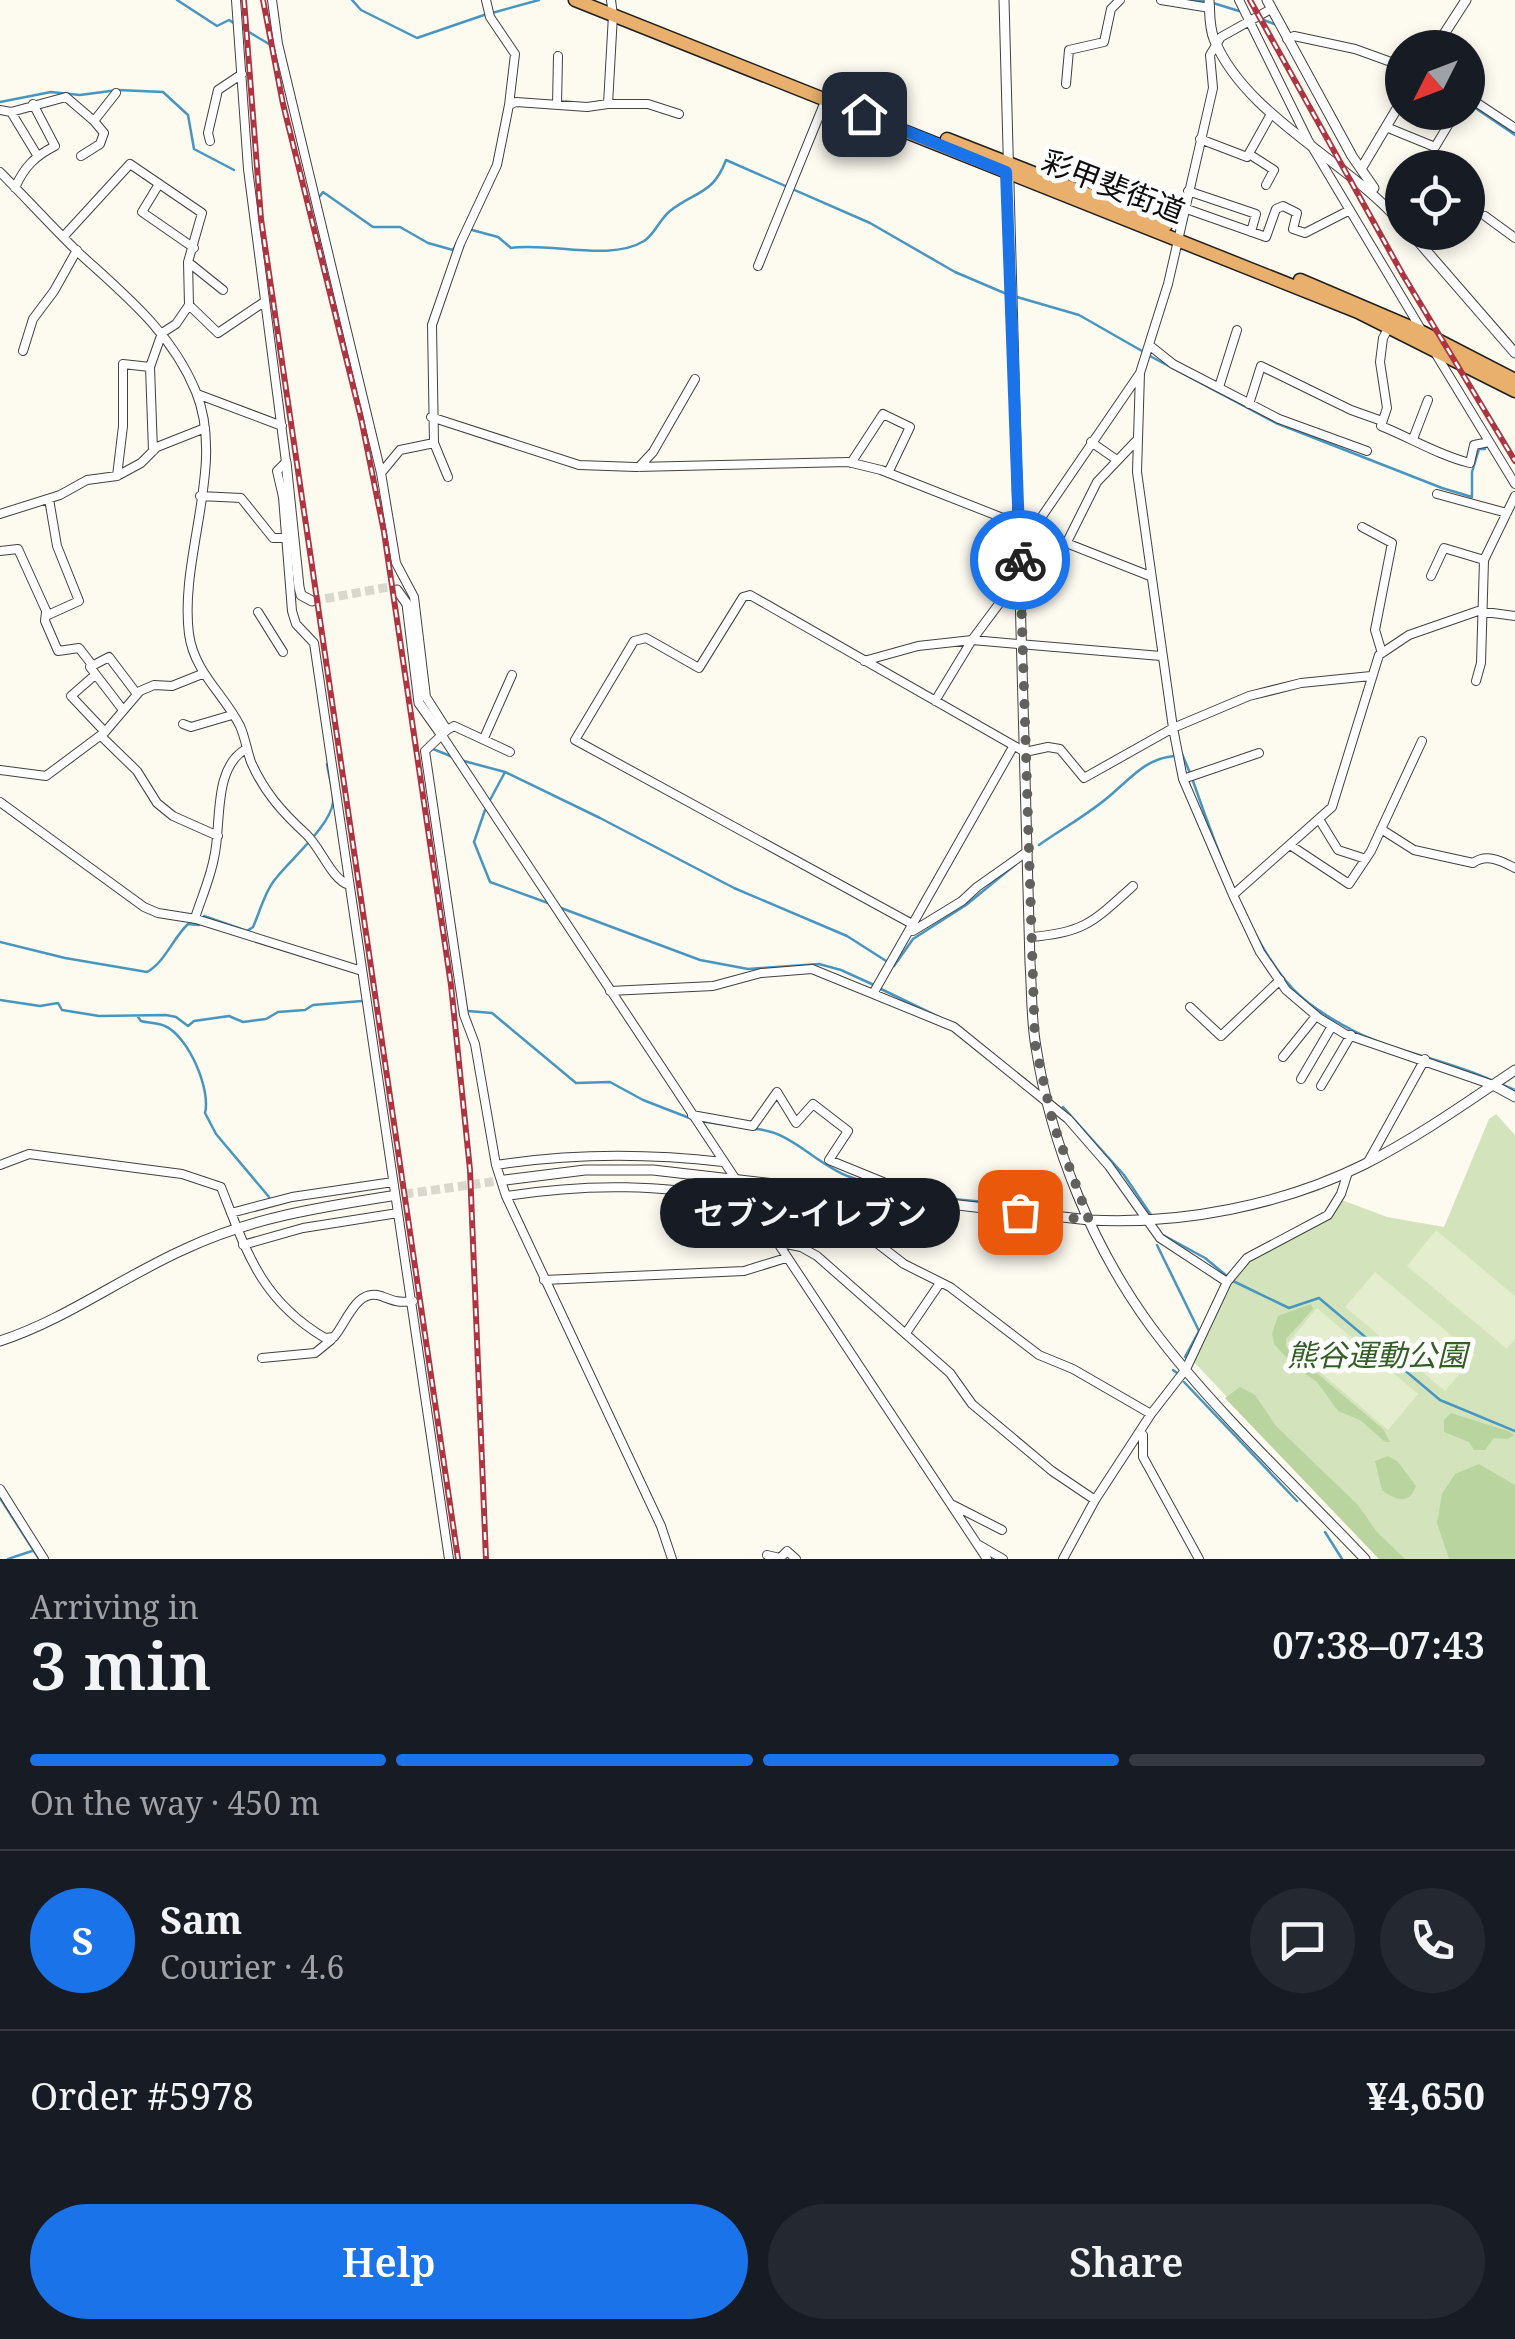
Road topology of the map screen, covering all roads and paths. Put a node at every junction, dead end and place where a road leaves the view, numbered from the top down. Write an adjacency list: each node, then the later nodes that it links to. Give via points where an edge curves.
1 (236, 0): 20 (street)
2 (272, 0): 99 (street)
3 (486, 0): 26 (street, via 514,54)
4 (575, 0): 13 (highway, 彩甲斐街道)
5 (596, 0): 13 (highway, 彩甲斐街道)
6 (1004, 0): 44 (street)
7 (1120, 0): 21 (street, via 1111,9 1104,42 1069,50)
8 (1161, 0): 11 (street)
9 (1238, 0): 14 (street)
10 (1466, 0): 15 (street)
11 (1209, 4): 17 (street)
12 (1269, 5): 14 (street); 16 (street)
13 (611, 7): 23 (highway, 彩甲斐街道); 25 (street); 44 (highway, 彩甲斐街道)
14 (1248, 22): 17 (street); 39 (street)
15 (1447, 30)
16 (1287, 38): 19 (street); 45 (street)
17 (1216, 43): 32 (street, via 1236,78); 38 (street)
18 (558, 56): 27 (street)
19 (1385, 60)
20 (242, 74): 40 (street, via 218,90); 65 (street)
21 (1066, 84)
22 (116, 93): 33 (street)
23 (826, 99): 44 (highway, 彩甲斐街道); 63 (street)
24 (33, 104): 30 (street); 33 (street, via 66,98); 42 (street, via 55,146)
25 (608, 104): 27 (street); 31 (street, via 648,104)
26 (509, 105): 27 (street); 84 (street, via 497,164 432,325)
27 (557, 106)
28 (1485, 108): 34 (street)
29 (0, 110): 30 (street)
30 (11, 112): 42 (street)
31 (679, 114)
32 (1271, 114): 39 (street); 41 (street)
33 (94, 120): 43 (street, via 104,133)
34 (1515, 128)
35 (1385, 129): 45 (street)
36 (1393, 130): 37 (street, via 1435,147)
37 (1445, 130)
38 (1200, 139): 41 (street); 50 (street)
39 (1308, 140): 51 (street); 53 (street)
40 (210, 141)
41 (1249, 154): 48 (street, via 1274,170)
42 (37, 155): 49 (street)
43 (82, 156)
44 (1006, 167): 56 (highway, 彩甲斐街道); 110 (street)
45 (1361, 169): 51 (street)
46 (0, 172): 49 (street)
47 (159, 184): 57 (street, via 130,164); 59 (street, via 202,213); 59 (street, via 142,212)
48 (1266, 185)
49 (15, 188): 57 (street)
50 (1188, 191): 52 (street); 55 (street, via 1256,214)
51 (1384, 202)
52 (1184, 208): 55 (street); 56 (street)
53 (1350, 210): 55 (street, via 1306,234 1293,229 1298,214 1282,206 1266,237); 69 (street)
54 (1485, 216): 58 (street)
55 (1251, 232)
56 (1178, 235): 67 (highway, 彩甲斐街道); 71 (street)
57 (64, 236): 60 (street)
58 (1515, 238)
59 (194, 248): 62 (street)
60 (76, 250): 70 (street); 73 (street, via 33,319)
61 (1426, 250): 74 (street)
62 (188, 262): 64 (street); 66 (street)
63 (758, 266)
64 (223, 290)
65 (264, 302): 66 (street, via 218,333); 86 (street)
66 (189, 306): 70 (street)
67 (1390, 323): 69 (highway, 彩甲斐街道); 72 (highway, 彩甲斐街道); 85 (street, via 1380,362 1387,408)
68 (1237, 330): 79 (street)
69 (1422, 332): 72 (street); 77 (highway, 彩甲斐街道)
70 (162, 333): 75 (street); 81 (street)
71 (1148, 347): 76 (street); 79 (street)
72 (1432, 348): 80 (highway, 彩甲斐街道); 91 (street)
73 (22, 351)
74 (1515, 353)
75 (150, 368): 93 (street); 101 (street, via 123,364)
76 (1140, 373): 89 (street); 90 (street)
77 (1512, 374)
78 (695, 380): 98 (street)
79 (1219, 387): 83 (street)
80 (1515, 391)
81 (197, 394): 86 (street); 87 (street)
82 (1428, 400): 88 (street)
83 (1249, 404): 85 (street, via 1261,366); 94 (street)
84 (432, 417): 92 (street); 98 (street, via 579,465)
85 (1382, 421): 88 (street, via 1380,426)
86 (282, 426): 96 (street)
87 (205, 428): 93 (street); 105 (street)
88 (1413, 439): 91 (street, via 1440,456 1470,463 1474,446)
89 (1136, 441): 95 (street); 118 (street)
90 (1091, 442): 95 (street); 112 (street)
91 (1489, 442): 103 (street)
92 (434, 443): 99 (street, via 400,450); 102 (street)
93 (153, 451): 101 (street)
94 (1367, 451)
95 (1117, 460): 114 (street, via 1097,482)
96 (286, 462): 113 (street, via 277,471); 121 (street, via 299,587)
97 (852, 463): 98 (street); 100 (street); 100 (street, via 883,414 910,427)
98 (639, 467)
99 (381, 473): 143 (street, via 396,563 414,598 426,697)
100 (888, 473): 110 (street)
101 (117, 476): 107 (street, via 87,480)
102 (448, 477)
103 (1515, 484)
104 (1438, 494): 108 (street)
105 (200, 496): 113 (street, via 241,498 273,538); 133 (street, via 187,593 189,638)
106 (1515, 496): 108 (street)
107 (48, 498): 109 (street); 122 (street, via 57,546 79,601)
108 (1507, 513): 116 (street)
109 (0, 514)
110 (1020, 525): 112 (street); 117 (street)
111 (1362, 527): 129 (street, via 1392,543 1375,630)
112 (1032, 530): 114 (street)
113 (286, 538): 162 (street, via 292,611 314,644)
114 (1066, 544): 118 (street)
115 (0, 551): 122 (street, via 18,548)
116 (1484, 560): 119 (street, via 1444,548); 124 (street)
117 (1021, 575): 126 (street); 127 (street)
118 (1150, 576): 130 (street)
119 (1430, 576)
120 (396, 590): 143 (street, via 407,604 419,702)
121 (312, 601)
122 (46, 612): 132 (street, via 58,650 79,648)
123 (258, 612): 128 (street)
124 (1482, 612): 125 (street); 129 (street, via 1409,635); 136 (street)
125 (1515, 616)
126 (972, 640): 127 (street); 131 (street); 138 (street)
127 (1021, 646): 130 (street); 150 (street)
128 (284, 652)
129 (1382, 653): 135 (street)
130 (1161, 656): 142 (street)
131 (864, 660): 138 (street); 166 (street, via 750,595 699,668 646,638 634,640 575,740)
132 (94, 670): 137 (street, via 110,657); 139 (street); 144 (street, via 71,696)
133 (202, 674): 137 (street); 140 (street)
134 (512, 675): 145 (street)
135 (1371, 676): 142 (street, via 1301,682); 155 (street, via 1332,807)
136 (1476, 681)
137 (137, 694): 139 (street)
138 (935, 702): 147 (street)
139 (123, 710): 144 (street)
140 (232, 715): 141 (street); 148 (street)
141 (183, 724)
142 (1173, 728): 150 (street, via 1084,778 1060,748); 153 (street)
143 (444, 732): 145 (street, via 454,726); 170 (street); 187 (street, via 424,751 464,1015)
144 (103, 734): 152 (street, via 46,776); 157 (street, via 157,802)
145 (484, 738): 149 (street)
146 (1422, 741): 156 (street)
147 (1014, 747): 150 (street); 166 (street)
148 (246, 749): 157 (street, via 224,785); 162 (street, via 278,808)
149 (510, 752)
150 (1024, 752): 159 (street)
151 (1260, 752): 153 (street)
152 (0, 770)
153 (1185, 778): 164 (street)
154 (0, 802): 165 (street, via 144,906)
155 (1318, 818): 158 (street); 160 (street, via 1338,850)
156 (1380, 828): 160 (street); 161 (street, via 1414,850 1473,863 1494,858)
157 (218, 836): 165 (street)
158 (1290, 844): 160 (street, via 1349,884); 164 (street)
159 (1028, 850): 166 (street, via 962,902); 167 (street)
160 (1366, 859)
161 (1515, 868)
162 (349, 885): 168 (street)
163 (1133, 886): 167 (street, via 1086,926)
164 (1236, 893): 169 (street, via 1260,952)
165 (198, 920): 168 (street)
166 (911, 929): 171 (street)
167 (1030, 937): 183 (street, via 1035,1044)
168 (362, 971): 192 (street)
169 (1280, 980): 172 (street, via 1220,1036); 173 (street)
170 (610, 991): 171 (street, via 712,986 812,969); 184 (street)
171 (874, 992): 183 (street, via 954,1026)
172 (1190, 1006)
173 (1316, 1016): 174 (street); 176 (street)
174 (1332, 1026): 175 (street); 179 (street)
175 (1351, 1036): 177 (street); 181 (street)
176 (1283, 1057)
177 (1425, 1060): 180 (street); 186 (street)
178 (1515, 1070): 180 (street)
179 (1300, 1079)
180 (1497, 1082): 182 (street); 186 (street)
181 (1321, 1086)
182 (1515, 1097)
183 (1048, 1100): 201 (street); 202 (street)
184 (692, 1115): 185 (street); 194 (street, via 752,1126 777,1092 796,1123 813,1104 848,1131 830,1160)
185 (723, 1162): 187 (street, via 618,1154); 190 (street)
186 (1368, 1162): 189 (street)
187 (496, 1164): 196 (street)
188 (0, 1165): 199 (street, via 29,1154 182,1174 220,1188)
189 (1348, 1172): 202 (street, via 1267,1200); 207 (street, via 1328,1215 1247,1258)
190 (733, 1178): 191 (street, via 622,1169); 193 (street); 197 (street)
191 (505, 1180)
192 (393, 1182): 199 (street); 200 (street)
193 (808, 1187): 194 (street); 198 (street)
194 (882, 1190): 201 (street)
195 (392, 1196): 203 (street)
196 (506, 1196): 197 (street, via 624,1185); 208 (street)
197 (746, 1198): 204 (street)
198 (808, 1202): 204 (street); 209 (street, via 848,1220)
199 (231, 1213): 203 (street)
200 (398, 1213): 205 (street); 210 (street)
201 (1089, 1220): 202 (street); 215 (street, via 1134,1301)
202 (1152, 1221): 207 (street, via 1160,1238)
203 (236, 1228): 205 (street); 213 (street)
204 (780, 1243): 206 (street); 211 (street, via 817,1256)
205 (243, 1244): 212 (street, via 297,1322)
206 (786, 1258): 208 (street, via 744,1271); 220 (street)
207 (1229, 1279): 215 (street)
208 (544, 1280): 226 (street)
209 (940, 1283): 211 (street); 216 (street, via 1039,1355)
210 (413, 1301): 212 (street, via 364,1297); 225 (street)
211 (906, 1333): 219 (street, via 972,1404)
212 (334, 1337): 214 (street, via 315,1353)
213 (0, 1341)
214 (262, 1358)
215 (1186, 1369): 216 (street); 232 (street)
216 (1151, 1414): 217 (street)
217 (1143, 1431): 219 (street); 231 (street, via 1143,1458)
218 (0, 1489): 224 (street)
219 (1095, 1500): 230 (street)
220 (949, 1503): 221 (street); 222 (street)
221 (1002, 1530)
222 (975, 1543): 228 (street); 229 (street)
223 (768, 1555): 227 (street, via 780,1558 788,1551)
224 (44, 1559)
225 (450, 1559)
226 (672, 1559)
227 (796, 1559)
228 (986, 1559)
229 (1002, 1559)
230 (1063, 1559)
231 (1200, 1559)
232 (1365, 1559)

